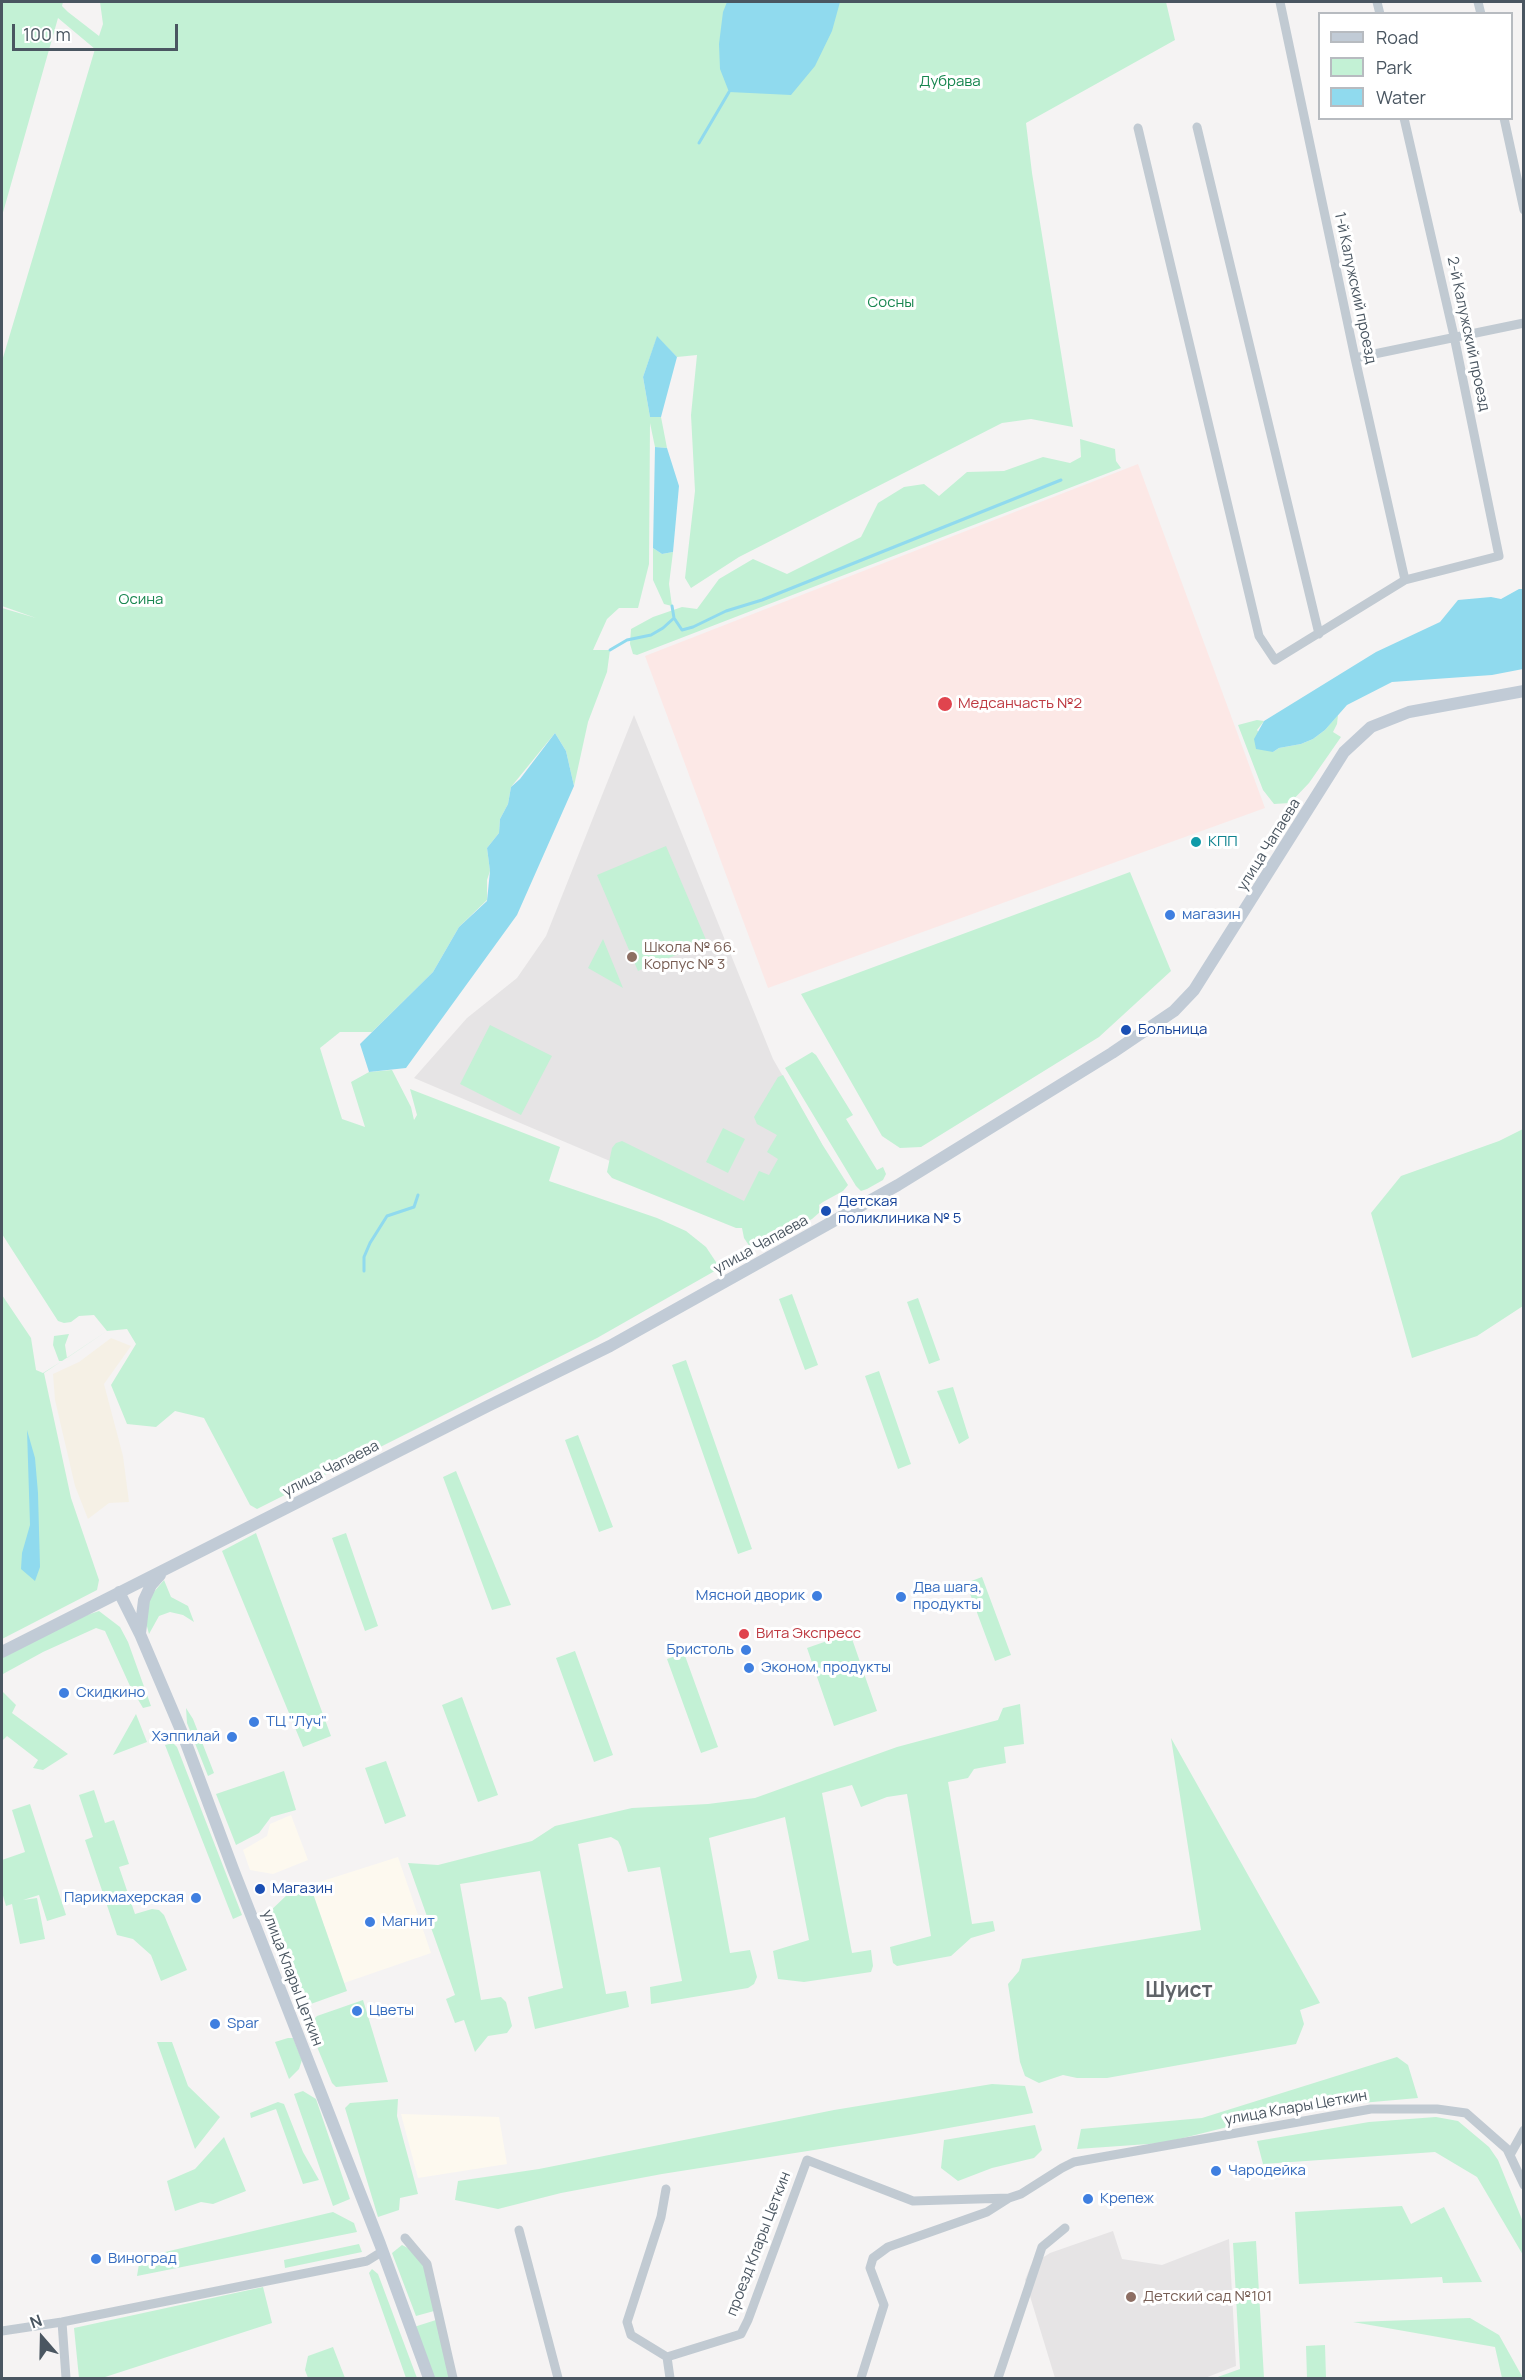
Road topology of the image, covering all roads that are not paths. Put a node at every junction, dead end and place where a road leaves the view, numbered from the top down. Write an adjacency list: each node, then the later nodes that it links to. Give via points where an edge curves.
1 (1280, 2): 9 (street, 1-й Калужский проезд)
2 (1404, 120): 8 (street, 2-й Калужский проезд)
3 (1504, 120): 6 (street)
4 (1197, 127): 11 (street)
5 (1138, 128): 11 (street, via 1259,636 1275,660)
6 (1524, 210)
7 (1524, 323): 8 (street)
8 (1454, 336): 9 (street); 10 (street, 2-й Калужский проезд, via 1499,556)
9 (1355, 358): 10 (street, 1-й Калужский проезд)
10 (1405, 579): 11 (street)
11 (1319, 634)
12 (1524, 691): 13 (street, улица Чапаева, via 1409,712 1371,727 1344,752 1194,990 1174,1011 1133,1039 898,1185 610,1346)
13 (166, 1568): 14 (street, улица Чапаева); 15 (street, via 144,1600)
14 (119, 1593): 15 (street, улица Клары Цеткин); 16 (street, улица Чапаева)
15 (140, 1634): 25 (street, улица Клары Цеткин, via 183,1735)
16 (2, 1652)
17 (1524, 2130): 18 (street)
18 (1510, 2155): 19 (street, улица Клары Цеткин); 21 (street, улица Клары Цеткин, via 1466,2113 1371,2109 1074,2162)
19 (1524, 2185)
20 (666, 2189): 28 (street, via 661,2217 627,2322 631,2335)
21 (1009, 2198): 28 (street, проезд Клары Цеткин, via 914,2201 807,2160 741,2334); 34 (street, via 987,2212 888,2247 873,2258 870,2268 884,2305)
22 (1065, 2228): 35 (street, via 1042,2247)
23 (519, 2230): 32 (street)
24 (405, 2238): 31 (street, via 427,2264)
25 (382, 2251): 26 (street, via 367,2261); 30 (street, улица Клары Цеткин)
26 (62, 2322): 27 (street); 29 (street)
27 (2, 2331)
28 (667, 2356): 33 (street)
29 (66, 2379)
30 (429, 2379)
31 (453, 2379)
32 (558, 2379)
33 (669, 2379)
34 (861, 2379)
35 (998, 2379)

